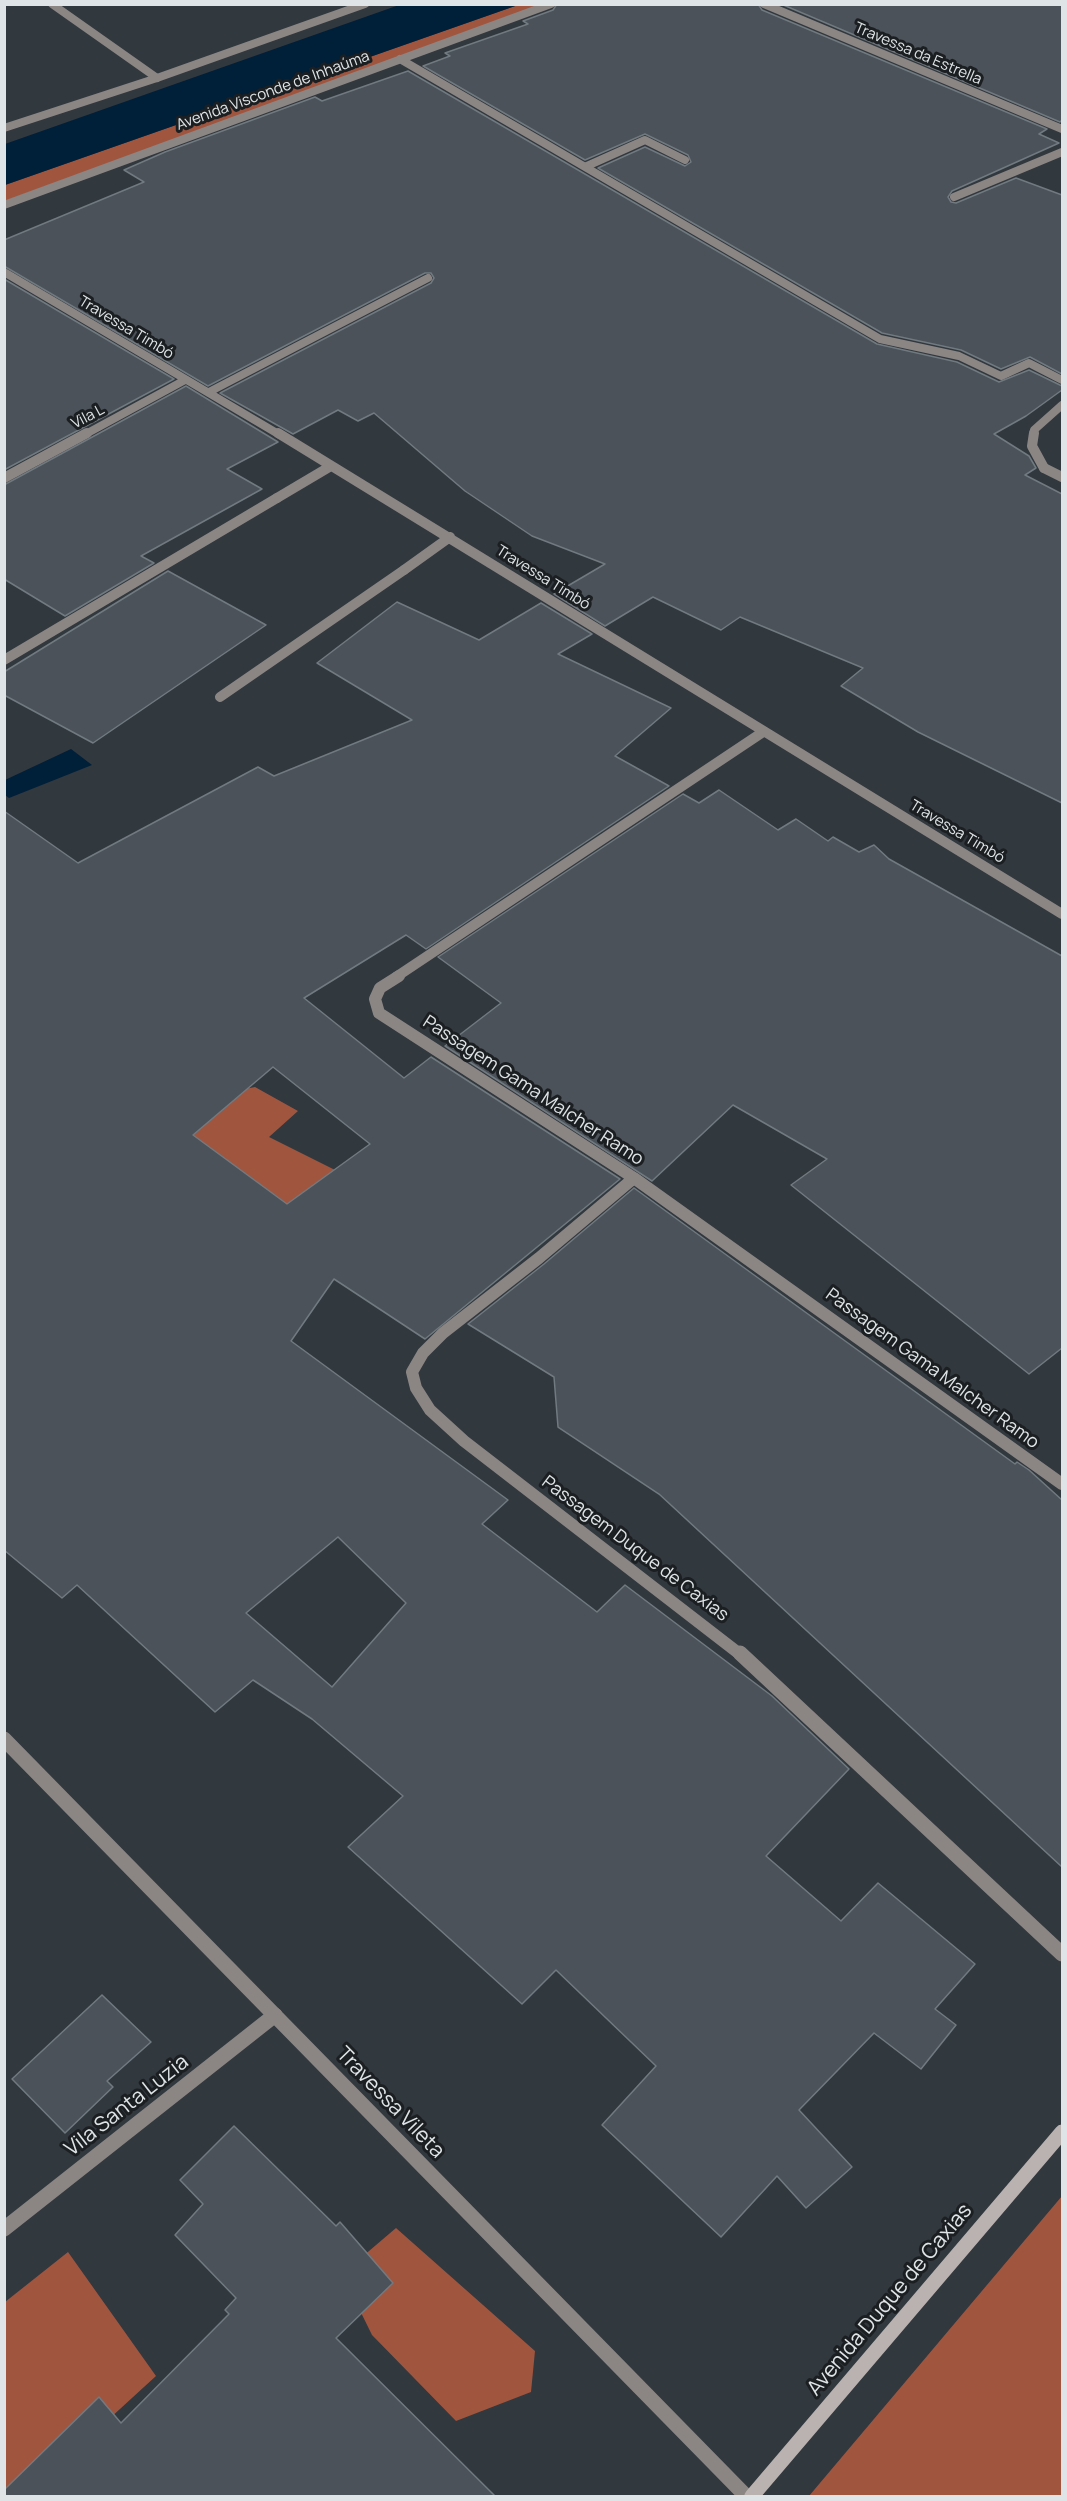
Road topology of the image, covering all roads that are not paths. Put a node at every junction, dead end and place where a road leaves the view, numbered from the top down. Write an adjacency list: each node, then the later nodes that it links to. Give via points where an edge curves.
1 (52, 4): 6 (street)
2 (365, 4): 6 (street)
3 (551, 4): 5 (street, Avenida Visconde de Inhaúma)
4 (764, 4): 8 (street, Travessa da Estrella)
5 (400, 59): 11 (street); 13 (street, Avenida Visconde de Inhaúma)
6 (157, 78): 7 (street)
7 (4, 128)
8 (1062, 129)
9 (1062, 152): 12 (street)
10 (685, 160): 11 (street, via 645,140)
11 (587, 166): 17 (street, via 880,339 959,356 1002,376 1029,363)
12 (954, 196)
13 (4, 205)
14 (4, 272): 16 (street, Travessa Timbó)
15 (428, 278): 18 (street)
16 (185, 380): 18 (street, Travessa Timbó); 22 (street, Vila L)
17 (1062, 380)
18 (209, 392): 20 (street, Travessa Timbó)
19 (1062, 405): 21 (street, via 1034,430 1032,446 1044,468)
20 (331, 466): 23 (street, Travessa Timbó); 24 (street)
21 (1062, 477)
22 (4, 478)
23 (450, 537): 25 (street); 26 (street, Travessa Timbó)
24 (4, 660)
25 (220, 697)
26 (763, 732): 27 (street, Travessa Timbó); 28 (street, Passagem Gama Malcher Ramo, via 380,987 375,999 379,1013)
27 (1062, 915)
28 (634, 1178): 29 (street, Passagem Gama Malcher Ramo); 31 (street, Passagem Duque de Caxias, via 443,1333 423,1353 412,1372 416,1388 430,1410 464,1441 732,1646)
29 (1062, 1484)
30 (4, 1739): 32 (street, Travessa Vileta)
31 (1062, 1954)
32 (275, 2016): 34 (street, Vila Santa Luzia); 35 (street, Travessa Vileta)
33 (1062, 2132): 36 (main road, Avenida Duque de Caxias)
34 (4, 2229)
35 (746, 2496)
36 (752, 2496)

